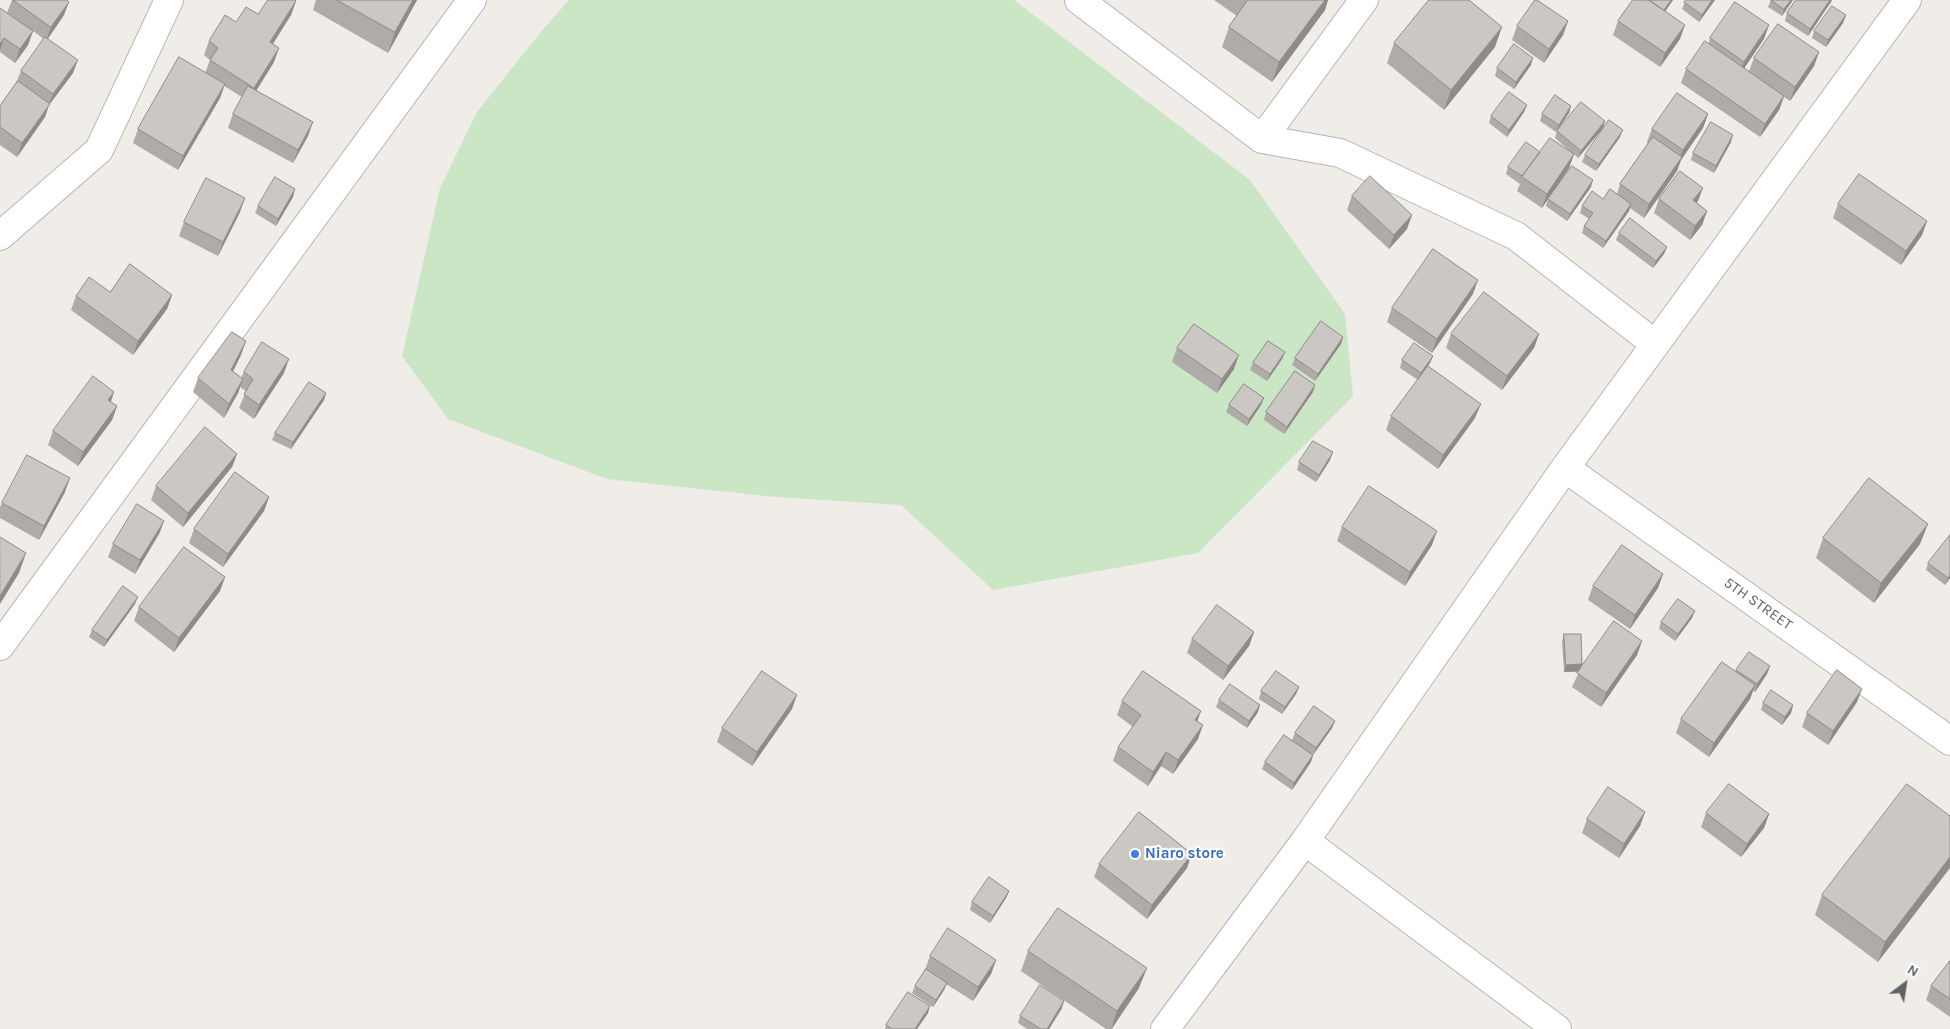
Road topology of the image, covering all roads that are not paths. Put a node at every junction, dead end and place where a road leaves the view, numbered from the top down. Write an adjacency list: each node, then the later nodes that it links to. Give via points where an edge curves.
1 (169, 0): 7 (street, via 99,150)
2 (472, 0): 10 (street)
3 (1079, 0): 6 (street)
4 (1364, 0): 6 (street)
5 (1907, 0): 8 (street)
6 (1262, 139): 8 (street, via 1340,153 1516,236)
7 (0, 236)
8 (1656, 344): 9 (street)
9 (1565, 468): 11 (street, 5TH STREET); 12 (street)
10 (0, 646)
11 (1950, 740)
12 (1305, 842): 13 (street); 14 (street)
13 (1165, 1029)
14 (1557, 1029)

